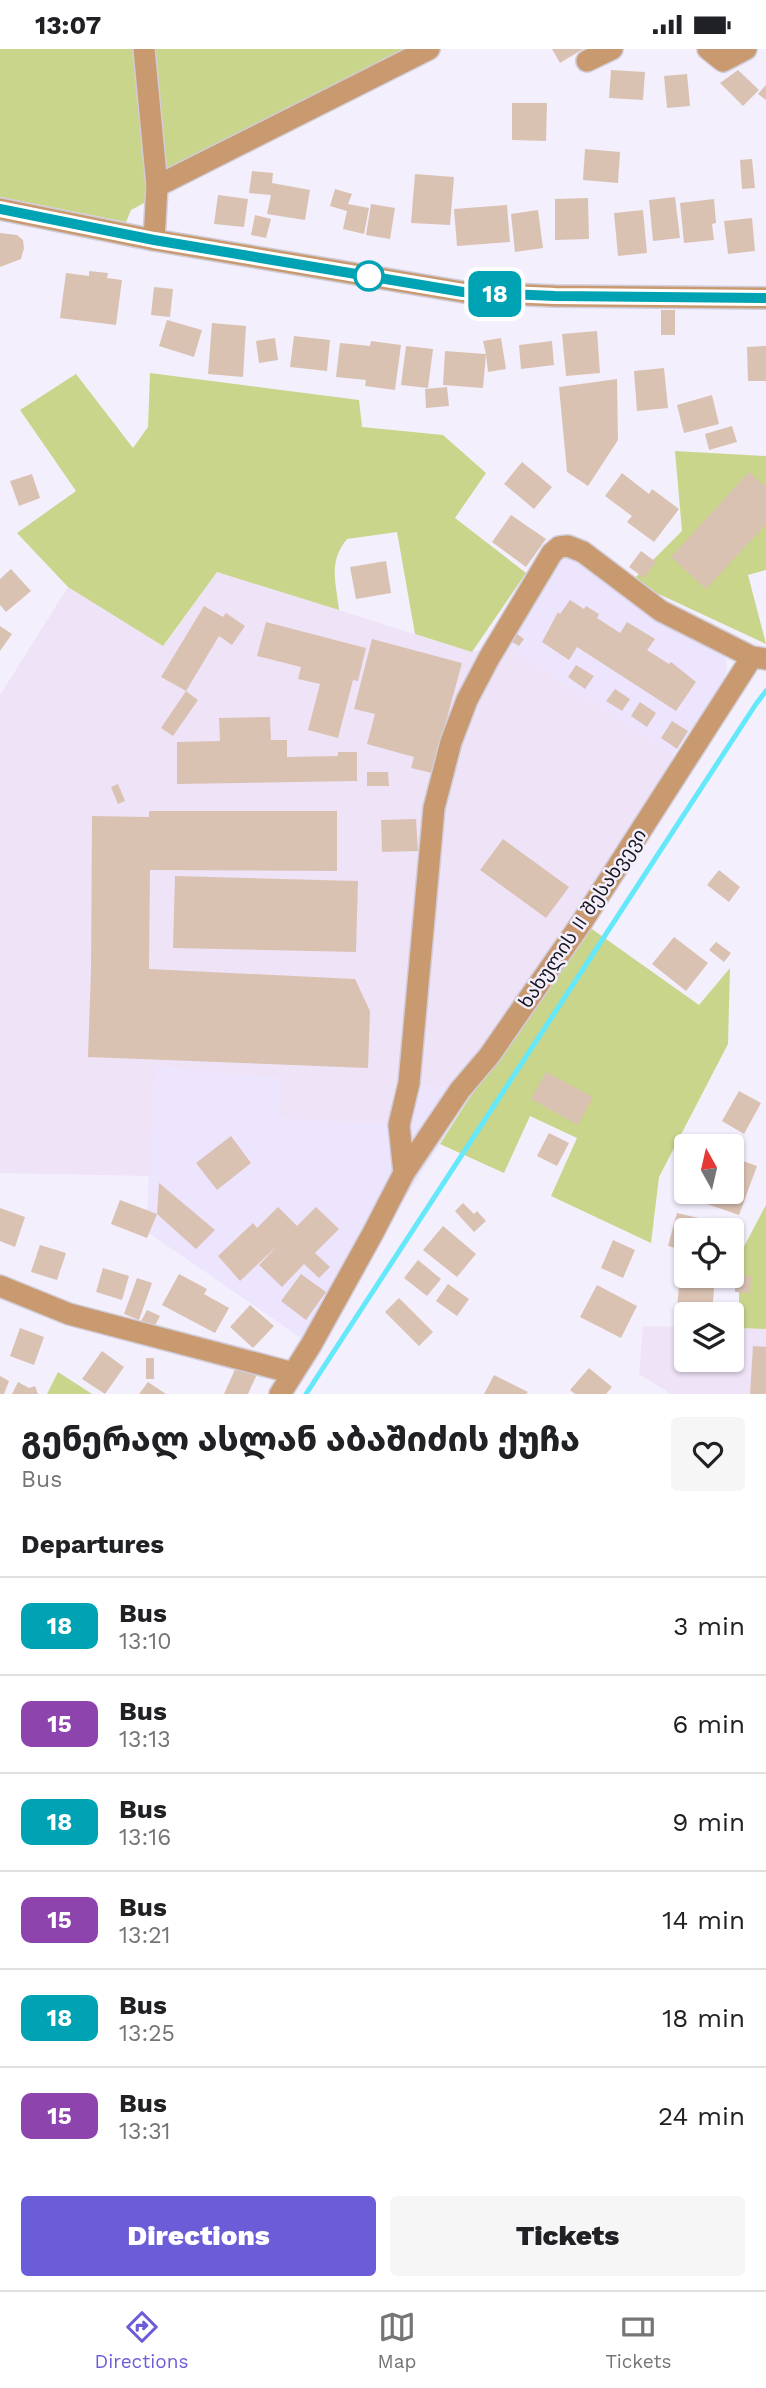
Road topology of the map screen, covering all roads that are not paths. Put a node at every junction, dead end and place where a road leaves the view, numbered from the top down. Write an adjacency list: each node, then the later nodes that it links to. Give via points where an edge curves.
1 (144, 49): 7 (street)
2 (429, 49): 7 (street)
3 (612, 49): 6 (street)
4 (708, 49): 5 (street, via 723,61)
5 (746, 49)
6 (587, 61)
7 (157, 186): 9 (street)
8 (0, 209): 9 (street)
9 (154, 240): 10 (street, via 463,292)
10 (766, 298)
11 (759, 658): 12 (street, ხახულის II შესახვევი, via 582,922); 12 (street, via 661,611 583,552 568,546 552,553 467,700 434,809 409,1083 399,1125)
12 (404, 1173): 14 (street, ხახულის II შესახვევი)
13 (0, 1286): 14 (street, via 69,1314)
14 (293, 1373): 15 (street, ხახულის II შესახვევი)
15 (279, 1394)

